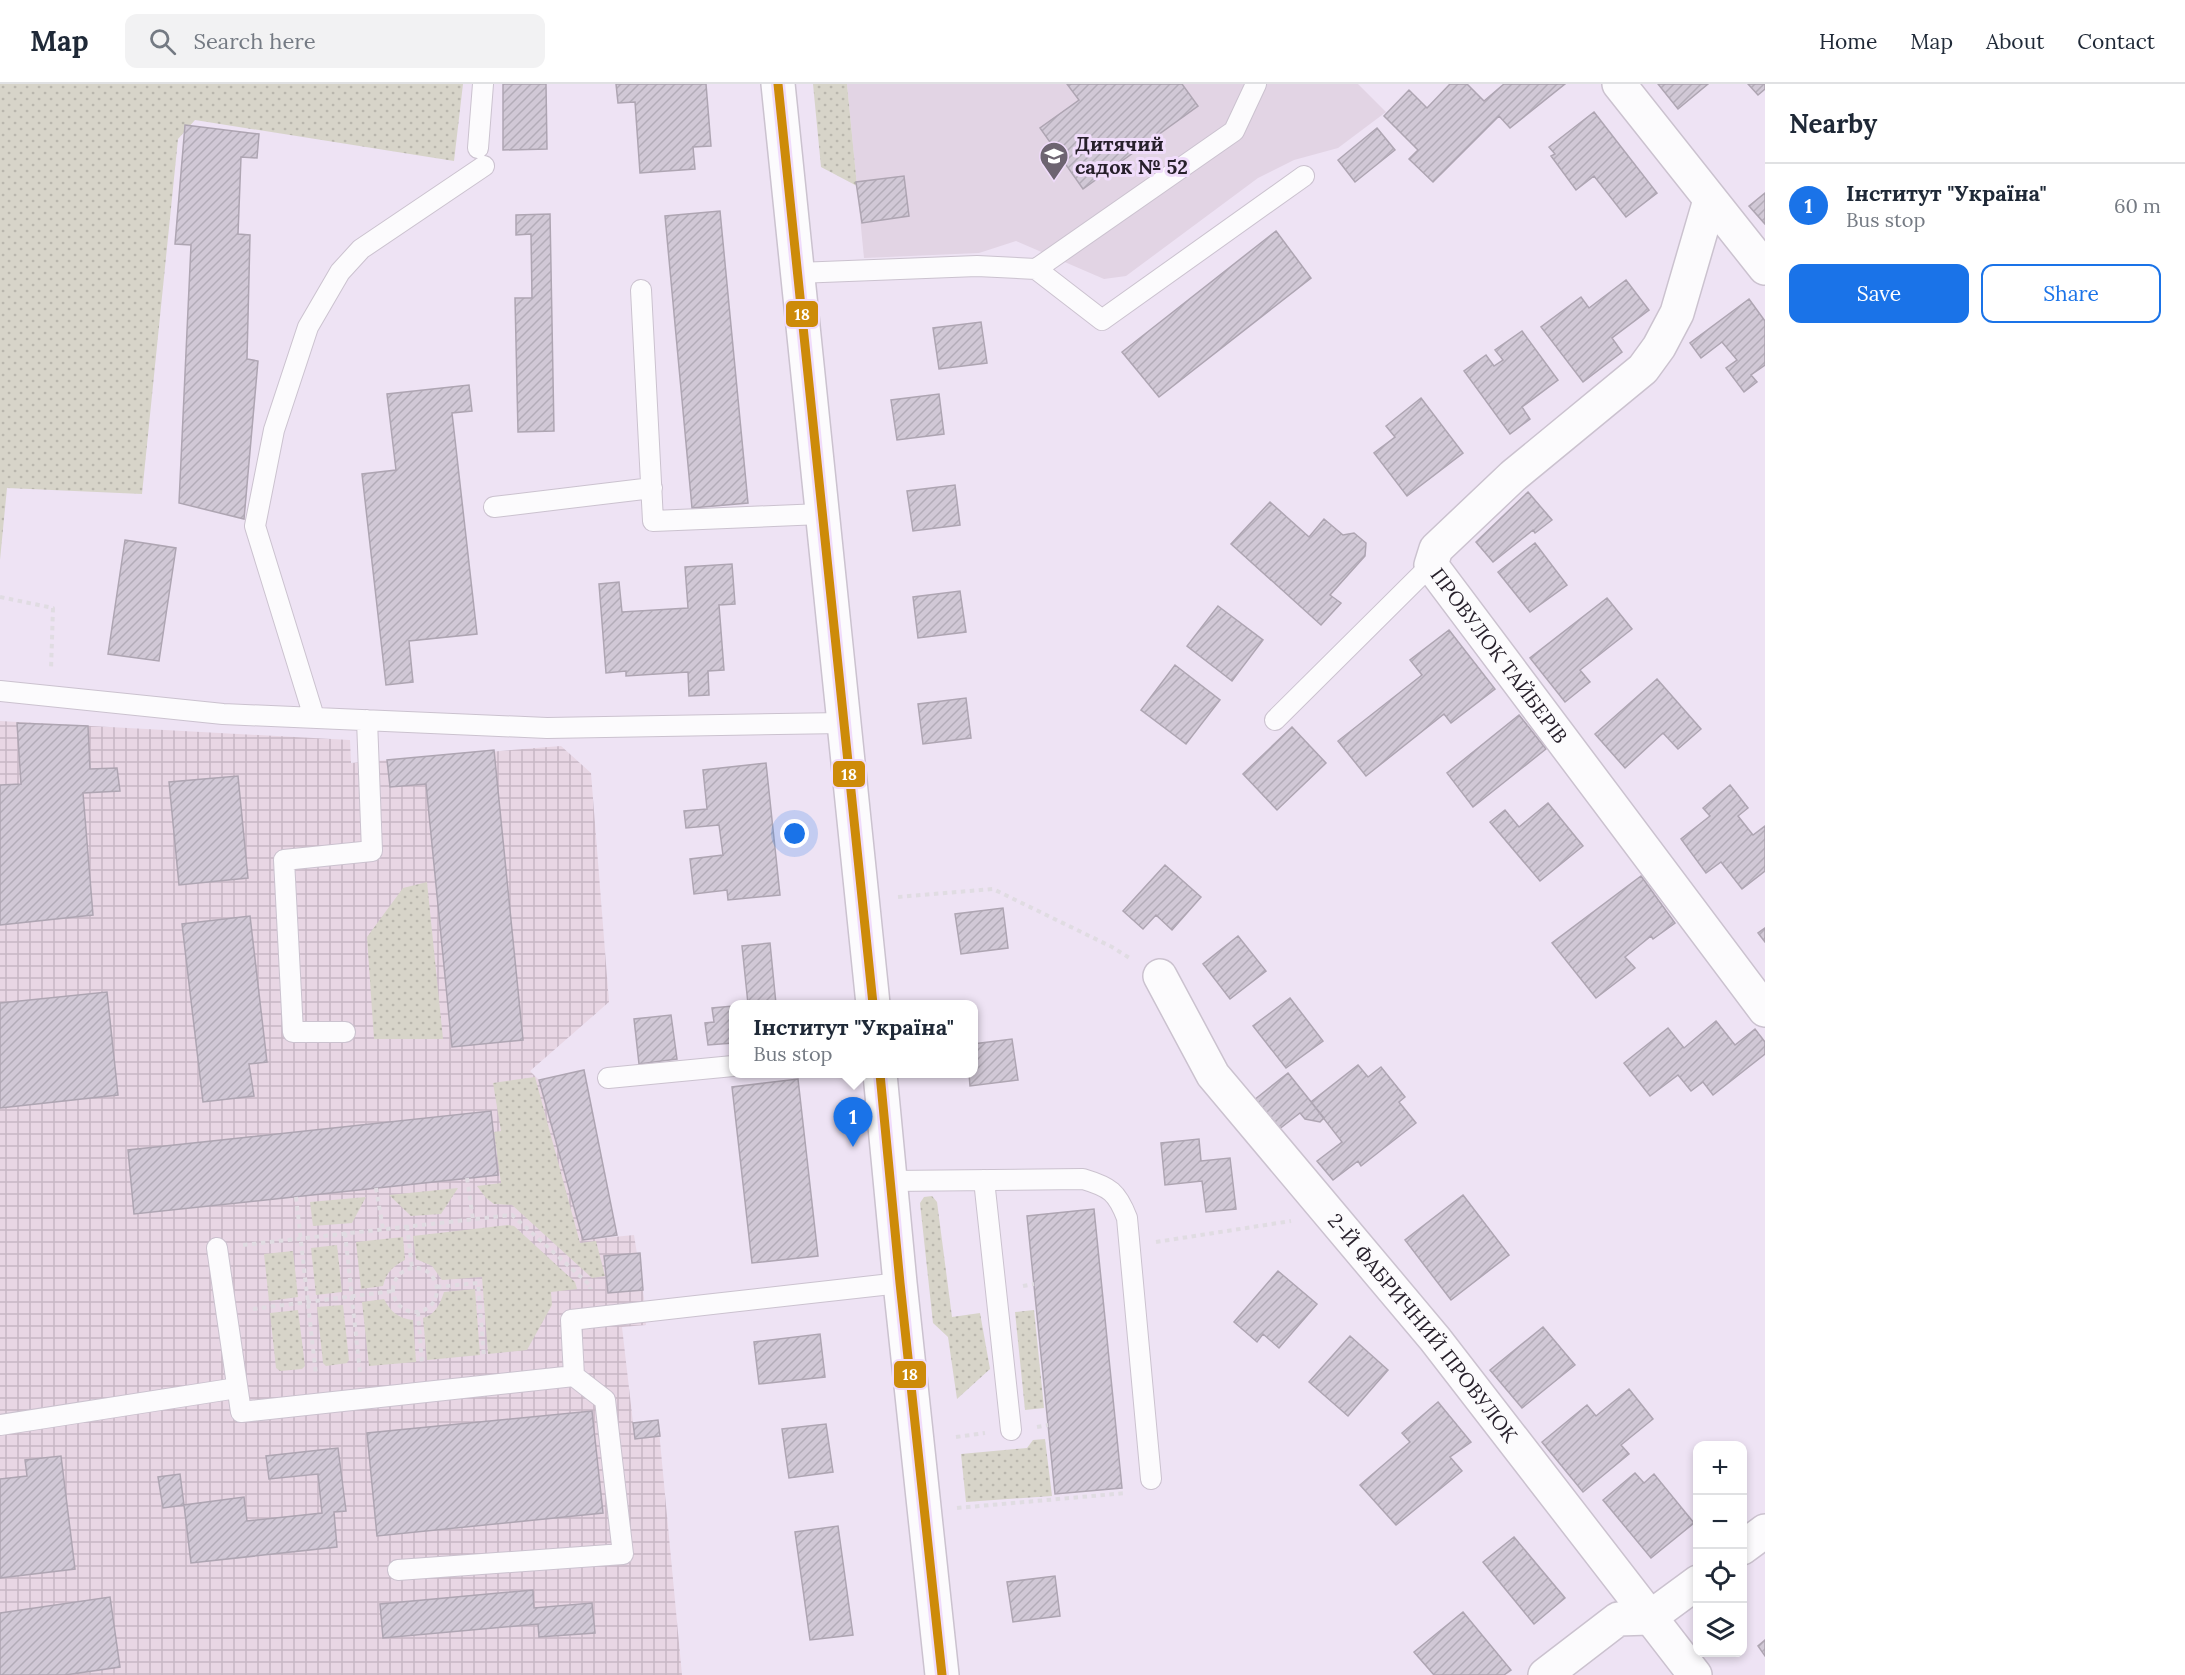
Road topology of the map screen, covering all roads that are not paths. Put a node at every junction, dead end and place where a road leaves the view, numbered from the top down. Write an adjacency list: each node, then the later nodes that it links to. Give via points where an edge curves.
1 (483, 84): 16 (lane, via 481,157 361,249 340,272 308,327 274,430 255,526)
2 (778, 84): 9 (street)
3 (1256, 84): 8 (lane, via 1234,131)
4 (1619, 84): 6 (street)
5 (1304, 176): 8 (lane, via 1102,320)
6 (1710, 200): 7 (street); 14 (street, ПРОВУЛОК ТАЙБЕРІВ, via 1677,313 1643,369 1514,476 1436,549)
7 (1765, 268)
8 (1036, 269): 9 (lane, via 977,266)
9 (798, 273): 13 (street)
10 (641, 290): 11 (lane)
11 (652, 488): 12 (lane); 13 (lane, via 653,521)
12 (494, 507)
13 (821, 514): 19 (street)
14 (1431, 565): 18 (lane); 22 (street, ПРОВУЛОК ТАЙБЕРІВ)
15 (0, 691): 16 (lane, via 223,714)
16 (314, 717): 17 (lane)
17 (367, 720): 19 (lane, via 547,728); 23 (lane, via 372,851 284,860 293,1032)
18 (1275, 720)
19 (843, 723): 21 (street)
20 (1160, 976): 40 (street, 2-Й ФАБРИЧНИЙ ПРОВУЛОК, via 1213,1074 1435,1339)
21 (872, 1000)
22 (1765, 1010)
23 (345, 1032)
24 (729, 1066): 25 (lane)
25 (608, 1078)
26 (880, 1078): 28 (street)
27 (984, 1180): 28 (lane); 34 (lane); 35 (lane, via 1083,1179 1106,1186 1120,1200 1127,1218)
28 (890, 1181): 30 (street)
29 (217, 1248): 32 (lane)
30 (900, 1283): 31 (lane, via 571,1320); 41 (street)
31 (574, 1376): 32 (lane, via 241,1412); 38 (lane, via 605,1400 623,1554)
32 (237, 1388): 33 (lane)
33 (0, 1425)
34 (1011, 1430)
35 (1151, 1479)
36 (1765, 1532): 37 (street)
37 (1747, 1545)
38 (398, 1570)
39 (1693, 1586): 40 (street)
40 (1649, 1618): 42 (street, via 1618,1619); 43 (street, 2-Й ФАБРИЧНИЙ ПРОВУЛОК)
41 (942, 1675)
42 (1545, 1675)
43 (1695, 1675)

